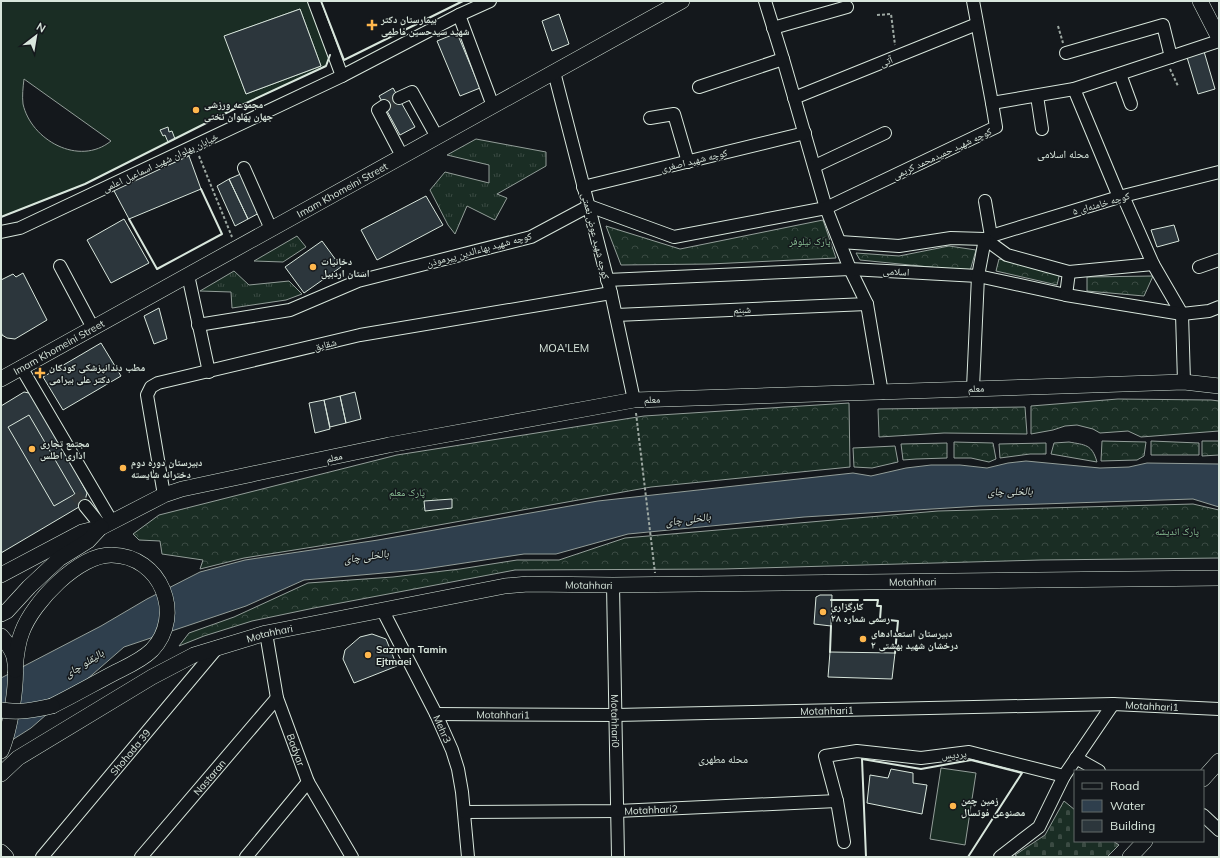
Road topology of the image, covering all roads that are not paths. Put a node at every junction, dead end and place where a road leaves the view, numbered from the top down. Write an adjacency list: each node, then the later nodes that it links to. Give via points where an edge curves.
1 (314, 1): 17 (street)
2 (490, 1): 8 (street, خیابان پهلوان شهید اسماعیل اعلمی)
3 (682, 1): 15 (main road, Imam Khomeini Street)
4 (764, 1): 10 (street)
5 (973, 1): 9 (street)
6 (1200, 1): 11 (main road)
7 (846, 7): 10 (street)
8 (459, 15): 17 (street, خیابان پهلوان شهید اسماعیل اعلمی); 26 (street)
9 (977, 24): 22 (street, آتی); 23 (street)
10 (773, 28): 14 (street)
11 (1219, 39): 13 (street)
12 (1066, 53): 13 (street, via 1163,25)
13 (1169, 58): 16 (street)
14 (783, 59): 18 (street); 22 (street)
15 (554, 72): 26 (main road, Imam Khomeini Street); 37 (street, کوچه شهید عوض نعمتی)
16 (1120, 74): 19 (street); 24 (street)
17 (342, 76): 43 (street, خیابان پهلوان شهید اسماعیل اعلمی, via 20,228)
18 (699, 87)
19 (1074, 89): 20 (street); 38 (street)
20 (1037, 96): 23 (street); 28 (street)
21 (399, 98): 31 (street, via 412,92)
22 (794, 98): 30 (street)
23 (992, 104): 41 (street, کوچه شهید حمیدمحمد کریمی, via 996,127)
24 (1131, 104)
25 (384, 106): 32 (street, via 378,110)
26 (493, 106): 31 (main road, Imam Khomeini Street)
27 (650, 118): 33 (street, via 674,114)
28 (1042, 129)
29 (885, 133): 34 (street)
30 (805, 134): 33 (street, کوچه شهید اصغری); 34 (street)
31 (437, 137): 32 (main road, Imam Khomeini Street)
32 (402, 156): 42 (main road, Imam Khomeini Street)
33 (688, 162): 37 (street, کوچه شهید اصغری)
34 (815, 166): 41 (street)
35 (244, 169): 42 (street)
36 (1219, 172): 38 (street, کوچه خامنه‌ای ۵)
37 (584, 187): 40 (street, کوچه شهید عوض نعمتی)
38 (1121, 197): 44 (street, کوچه خامنه‌ای ۵); 47 (street)
39 (985, 201): 44 (street)
40 (589, 206): 41 (street, via 674,237); 54 (street, کوچه شهید عوض نعمتی); 61 (street, کوچه شهید بهاءالدین پیرموذن, via 531,237 358,281 290,310)
41 (826, 208): 45 (street)
42 (271, 229): 52 (main road, Imam Khomeini Street)
43 (1, 232)
44 (988, 238): 45 (street, via 951,238 899,246); 51 (street, via 1007,255); 53 (street)
45 (840, 242): 50 (street)
46 (1219, 260): 49 (street)
47 (1154, 264): 51 (street); 59 (street)
48 (60, 265): 62 (street)
49 (1199, 267)
50 (850, 269): 53 (street, اسلامی); 54 (street, اسلامی); 57 (street)
51 (1069, 272): 56 (street)
52 (188, 275): 61 (street); 62 (main road, Imam Khomeini Street)
53 (978, 276): 56 (street, اسلامی); 68 (street)
54 (607, 280): 55 (street, کوچه شهید عوض نعمتی)
55 (611, 293): 60 (street, کوچه شهید عوض نعمتی); 64 (street, شقایق, via 360,335)
56 (1066, 295): 59 (street, اسلامی)
57 (868, 304): 60 (street, شبنم); 69 (street)
58 (1219, 307): 59 (street, اسلامی, via 1209,311)
59 (1182, 314): 66 (street)
60 (616, 315): 70 (street, کوچه شهید عوض نعمتی)
61 (198, 325): 64 (street)
62 (93, 328): 63 (main road, Imam Khomeini Street)
63 (21, 367): 65 (main road, Imam Khomeini Street); 73 (street)
64 (209, 372): 71 (street, شقایق, via 158,383 146,394)
65 (1, 378)
66 (1184, 382): 67 (main road, معلم); 68 (main road, معلم)
67 (1219, 386)
68 (973, 388): 69 (main road, معلم)
69 (882, 393): 70 (main road, معلم)
70 (634, 400): 71 (main road, معلم, via 389,445)
71 (164, 495): 73 (main road, معلم)
72 (85, 506): 73 (street)
73 (107, 524): 74 (main road, via 82,532); 78 (main road, via 88,541 60,559 29,587 7,612)
74 (1, 576)
75 (1219, 578): 76 (main road, Motahhari)
76 (613, 585): 77 (main road, Motahhari, via 505,586); 88 (street, Motahhari0)
77 (383, 611): 79 (main road, Motahhari); 87 (street, Mehr3)
78 (1, 614)
79 (266, 633): 81 (main road, Motahhari); 83 (street, Badyar)
80 (1, 636): 82 (main road, via 14,657)
81 (218, 647): 93 (main road, Motahhari, via 194,655 152,677 18,758); 107 (street, Shohada 39)
82 (15, 670): 86 (main road, bridge, via 18,646 25,625 52,588 81,565 105,555 122,556 147,567 158,580 168,607 166,626 157,644 144,657 52,706 32,711); 89 (main road, via 12,709)
83 (277, 698): 96 (street, Badyar); 108 (street, Nastaran)
84 (1113, 704): 85 (street, Motahhari1); 88 (street, Motahhari1); 90 (street)
85 (1219, 709)
86 (1, 710)
87 (436, 714): 88 (street, Motahhari1); 99 (street, Mehr3, via 458,769)
88 (616, 715): 98 (street, Motahhari0)
89 (2, 750)
90 (1076, 758): 92 (street); 94 (street)
91 (1219, 761): 95 (main road)
92 (1098, 770)
93 (1, 774)
94 (1064, 776): 97 (street, پردیس, via 969,752 921,758 858,751 825,756); 112 (street, via 1038,827)
95 (1204, 778)
96 (308, 782): 105 (street, Badyar); 109 (street)
97 (837, 801): 98 (street, Motahhari2); 102 (street, پردیس)
98 (617, 811): 99 (street, Motahhari2); 111 (street, Motahhari0)
99 (464, 812): 110 (street, Mehr3)
100 (1204, 816): 101 (street)
101 (1219, 830)
102 (844, 842)
103 (1144, 842): 113 (main road)
104 (1, 852): 106 (main road)
105 (349, 855)
106 (6, 857)
107 (42, 857)
108 (141, 857)
109 (246, 857)
110 (468, 857)
111 (618, 857)
112 (1000, 857)
113 (1130, 857)

